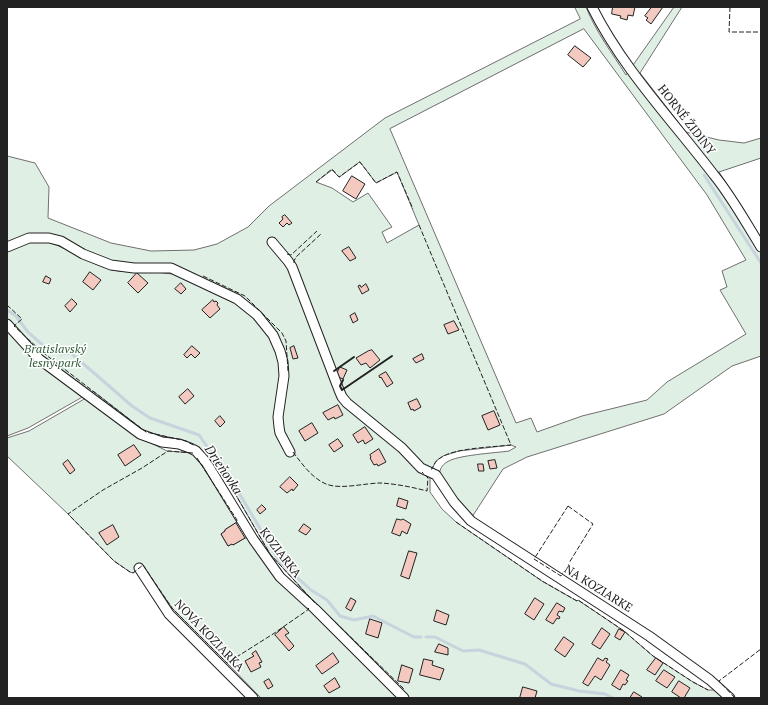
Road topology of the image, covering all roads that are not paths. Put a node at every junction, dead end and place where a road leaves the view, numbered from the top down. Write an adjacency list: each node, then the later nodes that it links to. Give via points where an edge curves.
1 (592, 7): 4 (street, HORNÉ ŽIDINY, via 620,55 715,175)
2 (272, 242): 10 (street, NA KOZIARKE, via 288,261 296,276 342,397 347,403 402,448 421,468 436,475 454,502 471,521 565,583 612,610 710,680)
3 (7, 247): 6 (street, via 29,238 49,238 61,241 83,254 111,265 171,268 237,299 249,308 273,335 280,351 284,376 278,417 280,433)
4 (761, 247)
5 (7, 324): 9 (street, KOZIARKA, via 39,359 140,434 162,442 179,444 200,455 280,577 315,608)
6 (290, 452)
7 (140, 568): 8 (street, NOVÁ KOZIARKA, via 169,614)
8 (253, 698)
9 (404, 698)
10 (730, 698)

